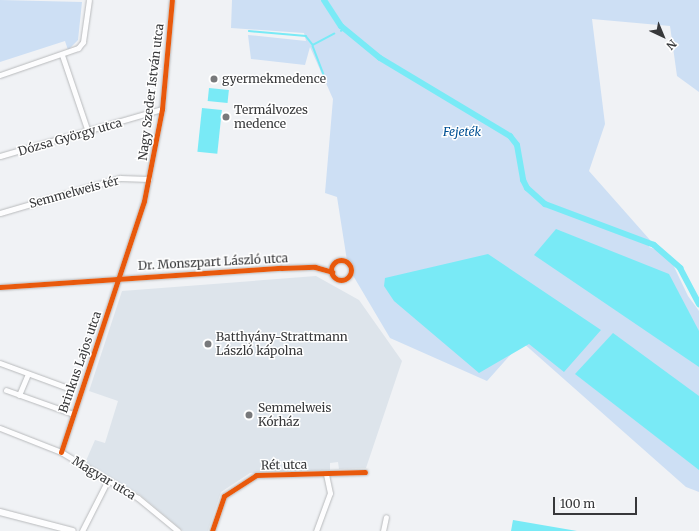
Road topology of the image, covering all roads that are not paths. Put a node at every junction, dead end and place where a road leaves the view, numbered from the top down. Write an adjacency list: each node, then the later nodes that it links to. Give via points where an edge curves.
1 (89, 0): 3 (street, via 81,45)
2 (172, 0): 5 (street, Nagy Szeder István utca)
3 (62, 55): 4 (street); 6 (street)
4 (0, 75)
5 (162, 109): 6 (street, Dózsa György utca); 8 (street, Nagy Szeder István utca)
6 (88, 132): 7 (street, Dózsa György utca)
7 (0, 156)
8 (149, 179): 9 (street, Semmelweis tér, via 120,178); 11 (street, Nagy Szeder István utca)
9 (0, 213)
10 (332, 272): 11 (street, Dr. Monszpart László utca, via 315,267)
11 (119, 278): 12 (street, Dr. Monszpart László utca); 18 (street, Brinkus Lajos utca)
12 (0, 287)
13 (0, 363): 14 (street)
14 (28, 374): 15 (street); 17 (street)
15 (68, 388)
16 (6, 390): 17 (street)
17 (19, 394): 18 (street)
18 (73, 414): 20 (street, Brinkus Lajos utca)
19 (0, 428): 20 (street, Magyar utca)
20 (61, 452): 23 (street, Magyar utca)
21 (365, 472): 22 (street, Rét utca)
22 (326, 474): 29 (street, Rét utca, via 256,475 224,496); 30 (street, via 330,493)
23 (108, 480): 27 (street); 28 (street, Magyar utca, via 138,498)
24 (0, 512): 26 (street)
25 (386, 517): 31 (street)
26 (73, 531)
27 (82, 531)
28 (178, 531)
29 (212, 531)
30 (316, 531)
31 (382, 531)

